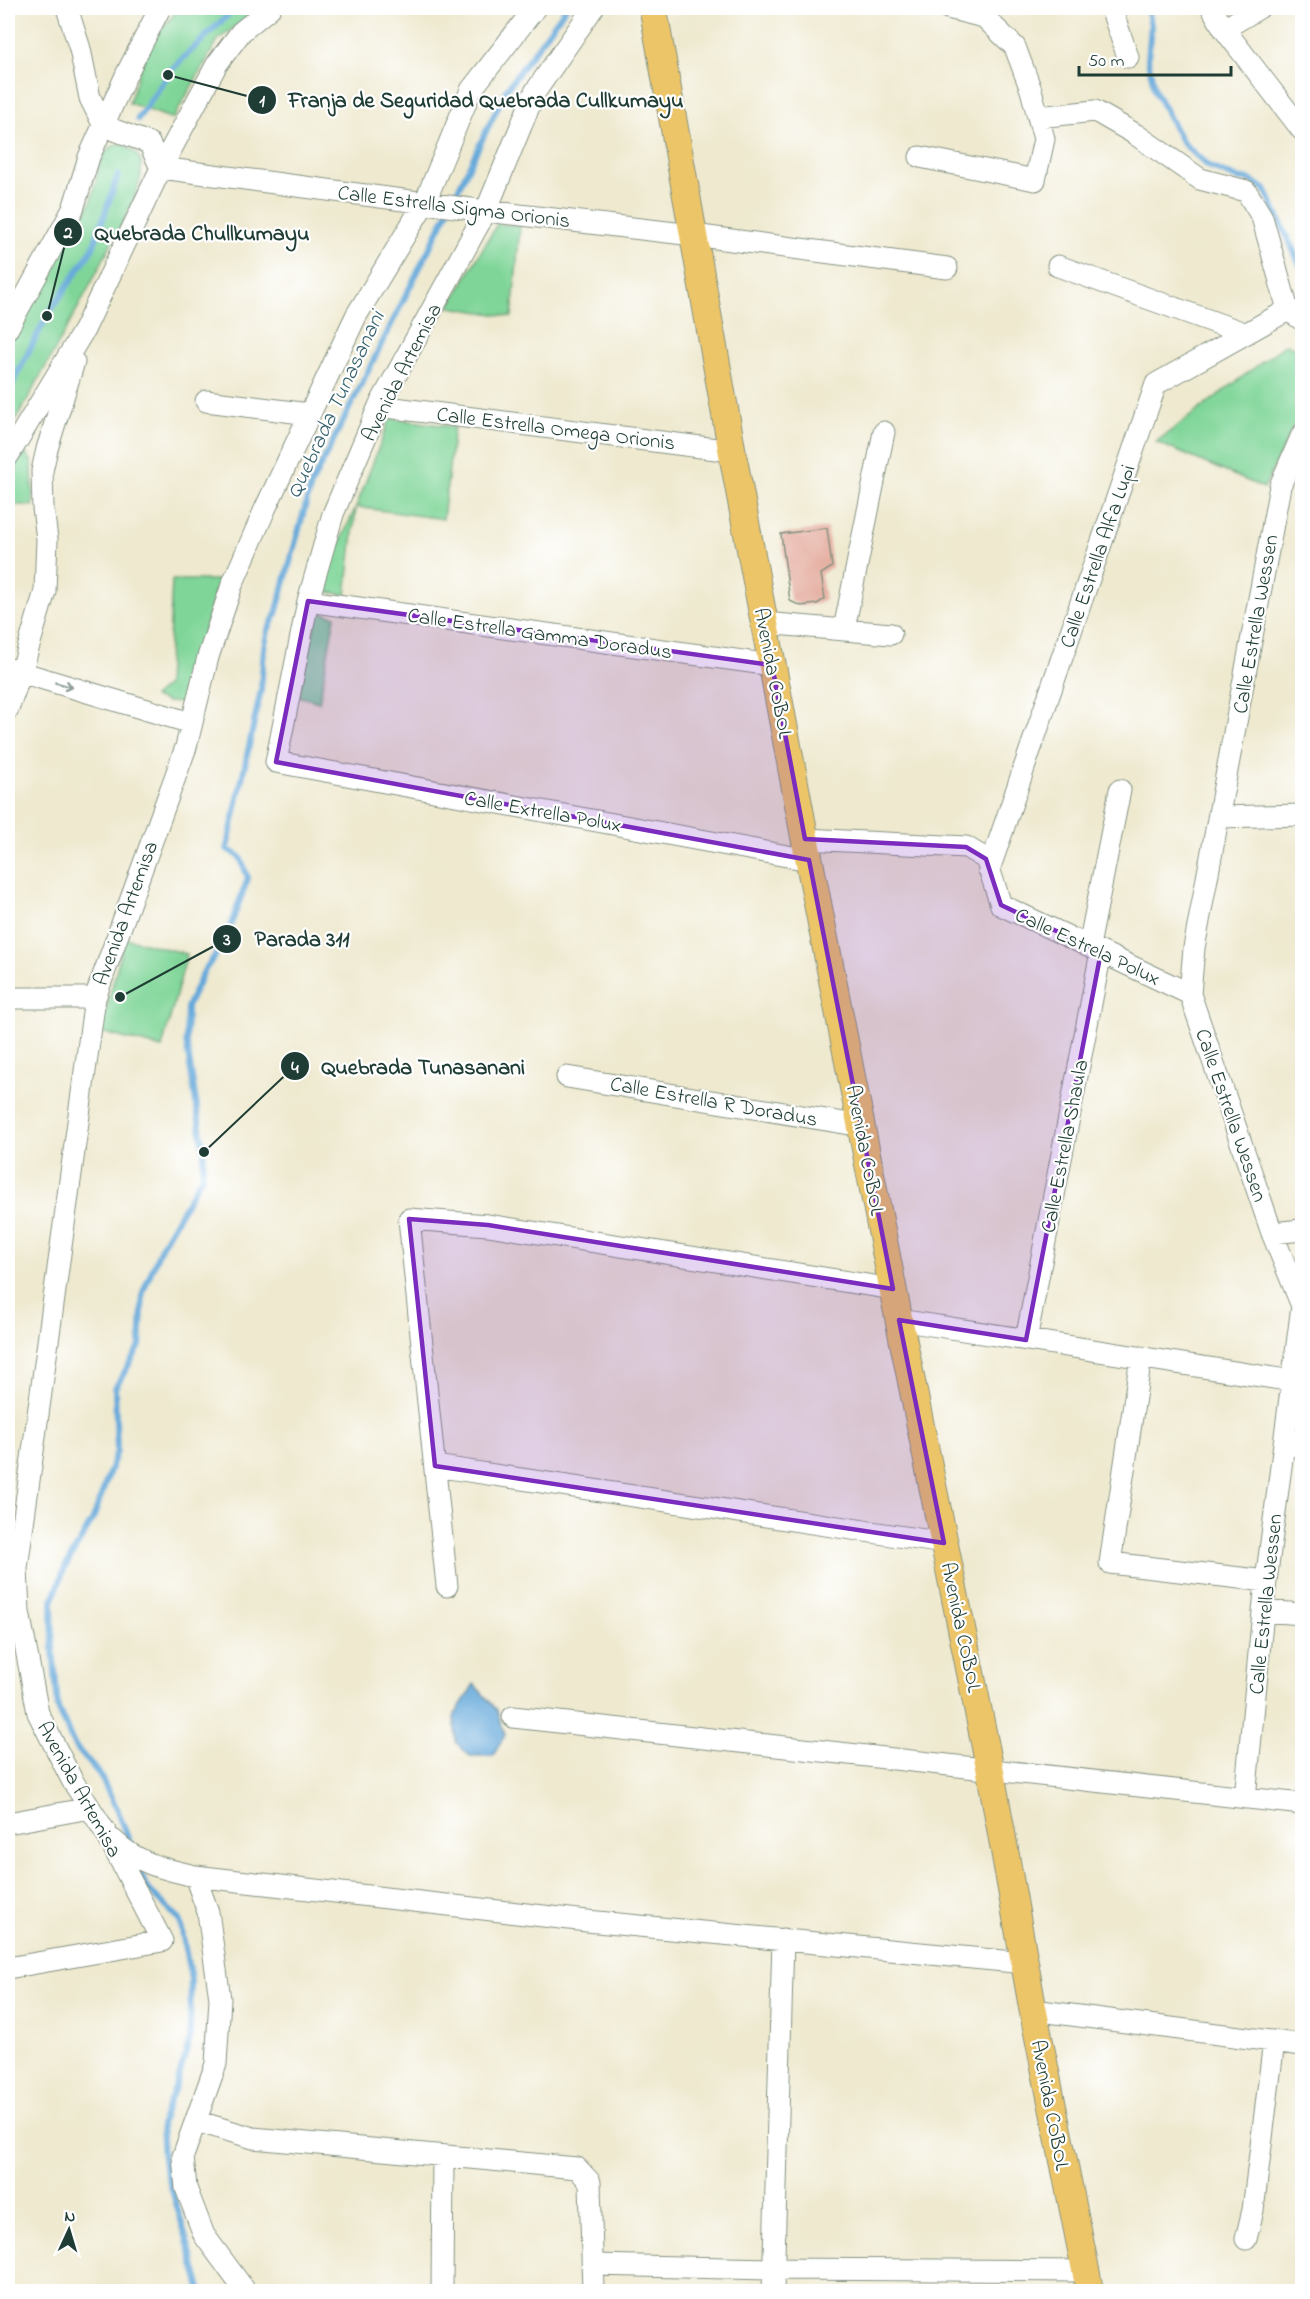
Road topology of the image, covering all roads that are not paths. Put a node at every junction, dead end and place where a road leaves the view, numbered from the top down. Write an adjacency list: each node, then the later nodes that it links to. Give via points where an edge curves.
1 (67, 8): 14 (street, via 90,98)
2 (160, 8): 14 (street)
3 (270, 8): 17 (street, via 241,32 217,64)
4 (535, 8): 18 (street, Avenida Artemisa, via 471,90)
5 (592, 8): 19 (street, Avenida Artemisa, via 535,92)
6 (653, 8): 20 (main road, Avenida COBOL)
7 (948, 8): 13 (street, via 984,17 1015,46)
8 (1111, 8): 12 (street)
9 (1212, 8): 11 (street)
10 (1259, 8): 11 (street)
11 (1224, 29): 15 (street)
12 (1128, 57)
13 (1038, 117): 16 (street, via 1044,139 1035,180); 23 (street, via 1095,111 1200,178 1246,192 1262,217)
14 (104, 126): 17 (street, via 149,143); 24 (street, via 89,157 73,209)
15 (1302, 130)
16 (920, 157)
17 (161, 168): 18 (street, Calle Estrella Sigma Orionis); 25 (street)
18 (442, 204): 19 (street, Calle Estrella Sigma Orionis); 29 (street, Avenida Artemisa, via 356,316)
19 (486, 211): 20 (street, Calle Estrella Sigma Orionis); 28 (street, Avenida Artemisa)
20 (693, 235): 22 (street, Calle Estrella Sigma Orionis); 32 (main road, Avenida COBOL)
21 (1058, 266): 26 (street)
22 (947, 268)
23 (1295, 315): 26 (street, Calle Estrella Alfa Lupi)
24 (8, 328)
25 (84, 330): 33 (street); 39 (street, via 42,471 47,539 45,591)
26 (1244, 333): 47 (street, Calle Estrella Alfa Lupi, via 1156,384)
27 (206, 401): 29 (street)
28 (380, 406): 32 (street, Calle Estrella Omega Orionis); 34 (street, Avenida Artemisa, via 333,514)
29 (309, 414): 41 (street, Avenida Artemisa, via 232,585)
30 (884, 432): 36 (street)
31 (1302, 435): 45 (street, Calle Estrella Wessen, via 1280,486)
32 (732, 451): 35 (main road, Avenida COBOL)
33 (8, 456)
34 (309, 601): 38 (street, Calle Estrella Gamma Doradus); 42 (street, Avenida Artemisa)
35 (764, 623): 36 (street); 38 (main road, Avenida COBOL)
36 (844, 629): 37 (street)
37 (891, 634)
38 (772, 665): 46 (main road, Avenida COBOL)
39 (14, 671): 40 (street); 41 (street, one-way to 41)
40 (8, 709)
41 (191, 723): 51 (street, Avenida Artemisa, via 186,747)
42 (276, 762): 46 (street, Calle Extrella Polux)
43 (1120, 789): 48 (street, Calle Estrella Shaula)
44 (1302, 815): 45 (street)
45 (1219, 817): 49 (street, Calle Estrella Wessen, via 1194,948)
46 (807, 850): 47 (street, Calle Estrela Polux, via 966,847 986,859); 53 (main road, Avenida COBOL)
47 (989, 870): 48 (street, Calle Estrela Polux, via 1001,905)
48 (1095, 949): 49 (street, Calle Estrela Polux); 58 (street, Calle Estrella Shaula)
49 (1190, 994): 55 (street, Calle Estrella Wessen)
50 (8, 998): 51 (street)
51 (95, 998): 64 (street, Avenida Artemisa)
52 (567, 1077): 53 (street, Calle Estrella R Doradus)
53 (862, 1126): 56 (main road, Avenida COBOL)
54 (1302, 1230): 55 (street)
55 (1272, 1233): 60 (street, Calle Estrella Wessen, via 1302,1306)
56 (893, 1289): 57 (main road, Avenida COBOL); 62 (street, via 488,1225 409,1219)
57 (899, 1320): 58 (street); 63 (main road, Avenida COBOL)
58 (1026, 1340): 59 (street)
59 (1141, 1357): 60 (street); 65 (street, via 1110,1563)
60 (1293, 1381): 61 (street, Calle Estrella Wessen)
61 (1293, 1445): 65 (street, Calle Estrella Wessen)
62 (435, 1466): 63 (street); 66 (street)
63 (945, 1543): 70 (main road, Avenida COBOL)
64 (14, 1544): 73 (street, Avenida Artemisa, via 19,1612 38,1713)
65 (1266, 1581): 67 (street, Calle Estrella Wessen)
66 (447, 1586)
67 (1264, 1611): 68 (street); 71 (street, Calle Estrella Wessen)
68 (1302, 1614)
69 (513, 1717): 70 (street)
70 (990, 1769): 71 (street); 78 (main road, Avenida COBOL)
71 (1245, 1798): 72 (street)
72 (1302, 1804)
73 (90, 1808): 74 (street); 75 (street, Avenida Artemisa)
74 (8, 1823)
75 (106, 1833): 76 (street, via 125,1852 146,1863); 79 (street, Avenida Artemisa, via 162,1941)
76 (195, 1876): 77 (street); 83 (street, via 208,1912 220,1999 216,2064)
77 (783, 1939): 78 (street); 87 (street)
78 (1025, 1963): 80 (main road, Avenida COBOL)
79 (8, 1968)
80 (1033, 2010): 81 (street); 88 (main road, Avenida COBOL)
81 (1274, 2041): 82 (street); 85 (street)
82 (1302, 2045)
83 (196, 2121): 84 (street, via 253,2138); 89 (street, via 183,2156 186,2188 204,2235)
84 (443, 2156): 86 (street, via 577,2168 590,2182); 90 (street)
85 (1246, 2239)
86 (593, 2265): 87 (street); 91 (street)
87 (774, 2269): 88 (street); 92 (street)
88 (1087, 2281)
89 (246, 2292)
90 (442, 2292)
91 (593, 2292)
92 (773, 2292)

